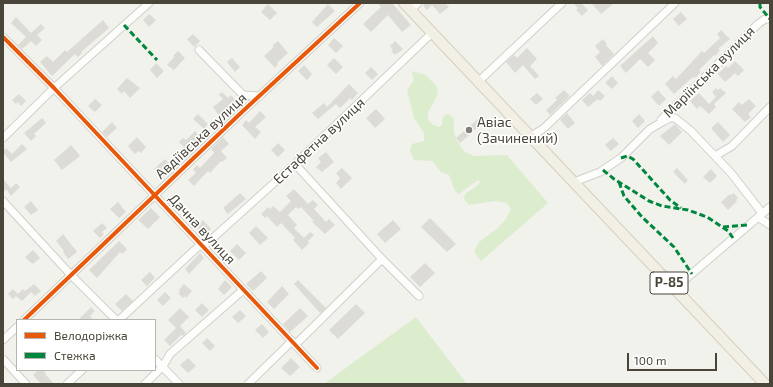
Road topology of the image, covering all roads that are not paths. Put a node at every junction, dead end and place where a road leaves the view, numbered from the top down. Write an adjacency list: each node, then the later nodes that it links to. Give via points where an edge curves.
1 (149, 3): 12 (street)
2 (360, 3): 14 (street, Авдіївська вулиця)
3 (418, 3): 6 (street)
4 (562, 3): 11 (street)
5 (675, 3): 18 (street, via 543,129)
6 (407, 7): 8 (main road, Р-85)
7 (770, 19): 17 (street, Маріїнська вулиця, via 758,24)
8 (432, 33): 11 (main road, Р-85); 21 (street, Естафетна вулиця)
9 (3, 37): 12 (street, Дачна вулиця)
10 (199, 50): 13 (street)
11 (478, 81): 18 (main road, Р-85)
12 (54, 88): 19 (street); 23 (street, Дачна вулиця)
13 (243, 95): 14 (street); 16 (street)
14 (260, 96): 16 (street, Авдіївська вулиця)
15 (770, 107): 20 (street, via 732,146)
16 (243, 111): 23 (street, Авдіївська вулиця)
17 (650, 129): 20 (street, via 670,118 675,118); 22 (street, via 621,158 600,172)
18 (531, 136): 22 (main road, Р-85)
19 (3, 138)
20 (715, 156): 26 (street, via 731,173)
21 (295, 164): 28 (street, Естафетна вулиця); 29 (street)
22 (574, 182): 31 (main road, Р-85)
23 (154, 195): 28 (street, Дачна вулиця); 30 (street, Авдіївська вулиця)
24 (3, 201): 30 (street)
25 (770, 207): 26 (street)
26 (760, 215): 27 (street); 31 (street)
27 (770, 225)
28 (202, 246): 32 (street, Дачна вулиця); 36 (street, Естафетна вулиця)
29 (382, 259): 33 (street); 39 (street)
30 (71, 275): 34 (street, Авдіївська вулиця); 35 (street)
31 (674, 289): 50 (main road, Р-85)
32 (243, 290): 39 (street, Дачна вулиця); 42 (street, via 170,354)
33 (419, 296)
34 (25, 319)
35 (115, 319)
36 (120, 319)
37 (16, 328): 38 (street)
38 (3, 340)
39 (294, 342): 43 (street, Дачна вулиця); 49 (street)
40 (3, 359): 45 (street)
41 (156, 360): 42 (street)
42 (163, 366): 47 (street); 48 (street)
43 (317, 368)
44 (81, 371): 46 (street)
45 (26, 384)
46 (67, 384)
47 (145, 384)
48 (178, 384)
49 (248, 384)
50 (765, 384)

